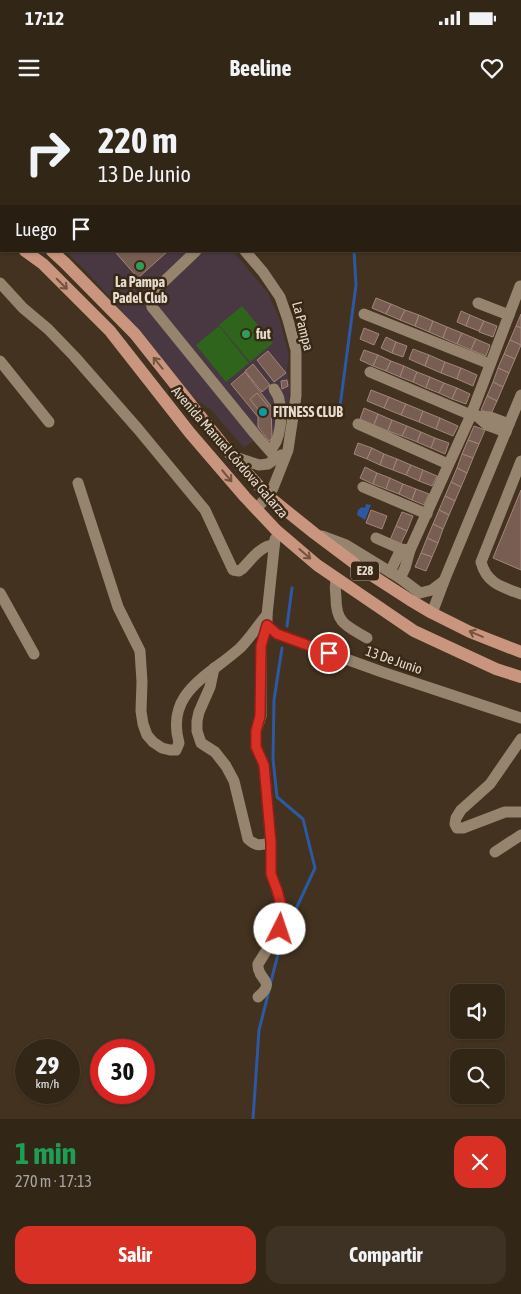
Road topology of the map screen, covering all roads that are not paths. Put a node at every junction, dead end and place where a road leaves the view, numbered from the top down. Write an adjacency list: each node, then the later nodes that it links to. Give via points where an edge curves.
1 (26, 252): 17 (main road, Avenida Manuel Córdova Galarza / E28, one-way to 17, via 110,332)
2 (53, 252): 15 (main road, Avenida Manuel Córdova Galarza / E28, one-way to 2, via 135,334)
3 (195, 252): 24 (street, via 153,292 152,307)
4 (246, 252): 19 (street, La Pampa, via 280,297 288,320 296,350)
5 (0, 283): 36 (street, via 74,356 205,510 234,570 242,569 265,547)
6 (520, 286): 9 (street)
7 (478, 303): 9 (street)
8 (364, 314): 11 (street)
9 (509, 314): 11 (street)
10 (0, 361): 20 (street)
11 (490, 364): 18 (street)
12 (370, 372): 18 (street)
13 (274, 389): 16 (street)
14 (521, 395): 22 (street)
15 (188, 400): 17 (main road); 25 (main road, Avenida Manuel Córdova Galarza / E28)
16 (280, 409): 19 (street); 24 (street, via 279,434)
17 (174, 413): 31 (main road, Avenida Manuel Córdova Galarza / E28, one-way to 31)
18 (474, 416): 22 (street, via 487,425); 27 (street)
19 (294, 417): 23 (street, La Pampa)
20 (49, 422)
21 (358, 424): 27 (street)
22 (507, 428): 40 (street)
23 (288, 450): 24 (street); 30 (street, La Pampa)
24 (273, 454): 25 (street, via 268,464 259,465)
25 (232, 456): 30 (main road, Avenida Manuel Córdova Galarza / E28)
26 (521, 460): 43 (street, via 481,562 490,580)
27 (448, 464): 32 (street)
28 (78, 483): 49 (street, via 118,607 140,651 141,711 152,742 162,748 176,750 179,743 175,732 178,710 189,691)
29 (363, 487): 32 (street)
30 (268, 496): 31 (street, La Pampa); 34 (main road, Avenida Manuel Córdova Galarza / E28)
31 (256, 509): 33 (main road, Avenida Manuel Córdova Galarza / E28)
32 (427, 514): 37 (street)
33 (276, 530): 36 (street); 39 (main road, Avenida Manuel Córdova Galarza / E28, one-way to 39)
34 (314, 534): 38 (street, via 346,545); 44 (main road, Avenida Manuel Córdova Galarza / E28, via 362,569)
35 (376, 538): 37 (street)
36 (274, 545): 45 (street)
37 (406, 550): 38 (street, via 405,568)
38 (395, 575): 42 (street)
39 (336, 578): 46 (street, via 339,618); 50 (main road, Avenida Manuel Córdova Galarza / E28, via 414,631 496,669)
40 (444, 581): 42 (street, via 432,590); 44 (street)
41 (0, 593): 48 (street)
42 (420, 593): 44 (street)
43 (521, 594)
44 (433, 611): 47 (main road, Avenida Manuel Córdova Galarza / E28, one-way to 44, via 470,632)
45 (267, 620): 49 (street, via 241,647); 51 (street, 13 De Junio, via 277,634); 55 (street, via 261,646 256,747 264,765)
46 (367, 638)
47 (521, 652)
48 (34, 654)
49 (214, 668): 55 (street, via 199,712 197,731 202,743 215,752 234,781 248,839 260,846)
50 (521, 677)
51 (521, 718)
52 (521, 739): 53 (street, via 490,784 461,810 455,824 457,828 463,828 505,812)
53 (521, 812)
54 (521, 835): 56 (street)
55 (271, 843): 57 (street, via 271,874 284,916 280,929 258,964 267,988)
56 (495, 852)
57 (258, 997)

